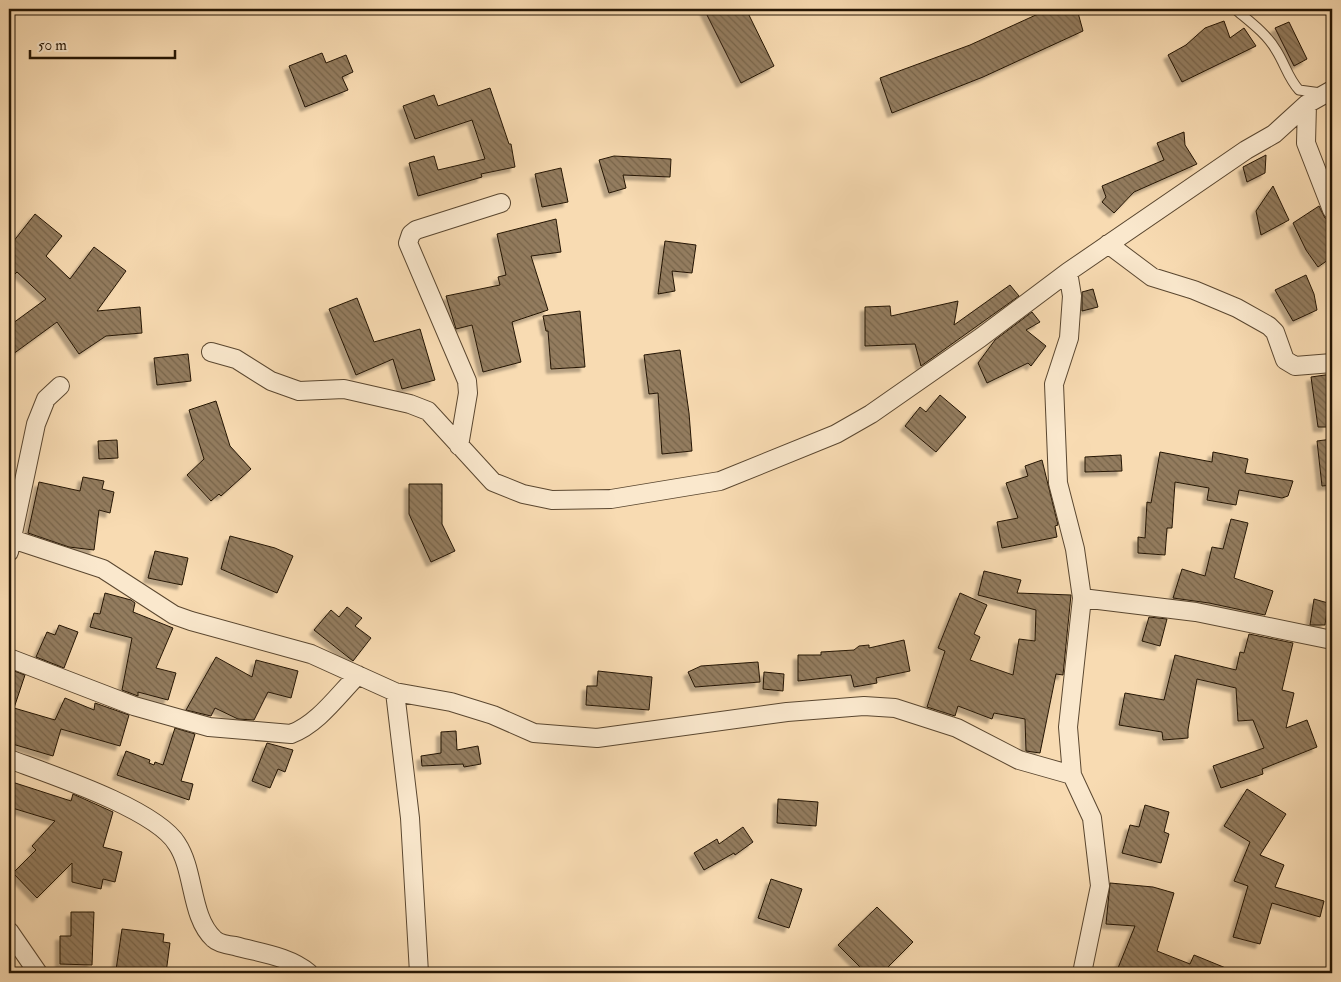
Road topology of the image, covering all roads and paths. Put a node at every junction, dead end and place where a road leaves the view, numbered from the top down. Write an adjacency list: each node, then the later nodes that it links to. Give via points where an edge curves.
1 (1234, 9): 2 (lane, via 1262,32 1276,49 1290,80 1299,90)
2 (1329, 91): 3 (street)
3 (1307, 104): 5 (street, via 1306,143); 6 (street, via 1274,134)
4 (501, 203): 11 (street, via 416,230 408,243 467,382)
5 (1332, 210)
6 (1108, 244): 7 (street); 9 (street, via 1152,277 1238,308 1268,326 1275,332 1285,360 1295,366)
7 (1068, 272): 11 (street, via 871,414 836,434 720,481 611,499 552,500 493,482); 13 (street, via 1072,296 1070,338 1054,384 1055,450 1058,483 1075,549)
8 (211, 352): 11 (street, via 236,359 271,381 299,391 344,389 410,404 428,411 444,425)
9 (1332, 363)
10 (60, 386): 12 (street, via 46,399 36,424)
11 (458, 446)
12 (10, 543): 16 (street, via 103,569 174,615 210,628 311,654)
13 (1082, 598): 14 (street, via 1196,612); 19 (street, via 1068,727)
14 (1332, 640)
15 (9, 658): 16 (street, via 134,706 209,727 291,734 317,718)
16 (358, 675): 17 (street)
17 (396, 692): 19 (street, via 451,702 493,715 534,733 597,738 787,712 864,706 896,708 957,728 1019,760); 23 (street, via 410,818)
18 (9, 759): 22 (street, via 82,786 154,821 177,843 192,882 202,924 215,940 294,962)
19 (1072, 775): 24 (street, via 1092,818 1100,886)
20 (9, 931): 21 (street)
21 (38, 973)
22 (309, 973)
23 (419, 973)
24 (1082, 973)

